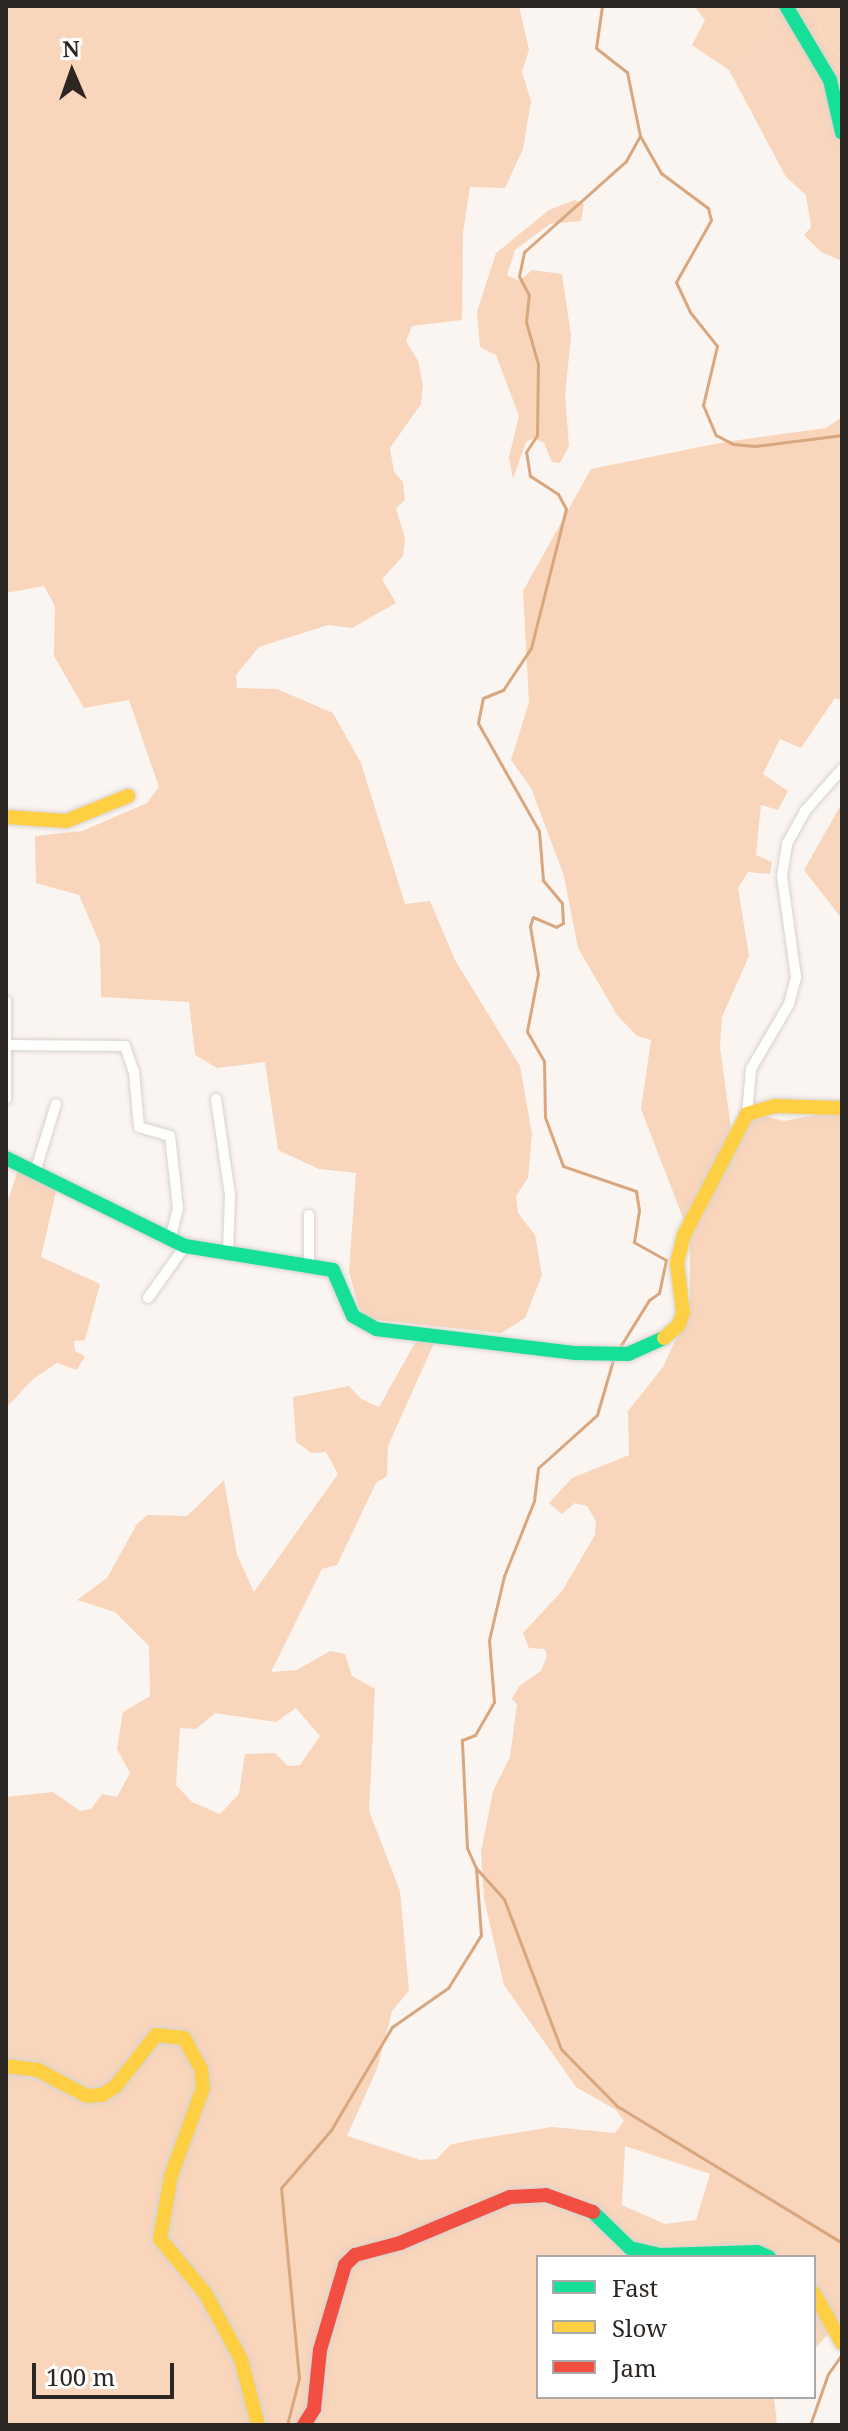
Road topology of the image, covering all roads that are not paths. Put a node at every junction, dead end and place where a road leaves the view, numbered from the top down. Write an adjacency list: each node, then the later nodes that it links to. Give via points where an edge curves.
1 (786, 6): 2 (street, via 830,80)
2 (842, 133)
3 (842, 769): 12 (street, via 805,811 787,844 782,876 796,977 789,1004 751,1069)
4 (128, 796): 5 (street, via 66,821)
5 (6, 817)
6 (6, 1001): 7 (street)
7 (8, 1041): 8 (street); 16 (street, via 125,1046 134,1072 139,1127 170,1136 178,1208)
8 (6, 1099)
9 (216, 1099): 18 (street, via 230,1195)
10 (56, 1104): 14 (street)
11 (842, 1108): 12 (street, via 775,1106)
12 (747, 1114): 19 (street, via 684,1235 677,1263 683,1312 679,1325 659,1343 628,1354 376,1329 353,1316 333,1270)
13 (6, 1158): 14 (street)
14 (36, 1169): 16 (street)
15 (309, 1215): 19 (street)
16 (171, 1236): 17 (street)
17 (185, 1246): 18 (street); 20 (street)
18 (228, 1253): 19 (street)
19 (309, 1266)
20 (148, 1298)
21 (6, 2066): 27 (street, via 38,2070 87,2096 102,2095 115,2087 156,2035 184,2038 201,2069 203,2088 171,2176 160,2239 205,2293 235,2348)
22 (660, 2255): 28 (street, via 630,2248 588,2208 546,2195 510,2197 477,2207 400,2243 355,2255 345,2265 320,2350 314,2409)
23 (660, 2255): 24 (street)
24 (764, 2255)
25 (816, 2297): 26 (street)
26 (842, 2343)
27 (258, 2425)
28 (304, 2425)

